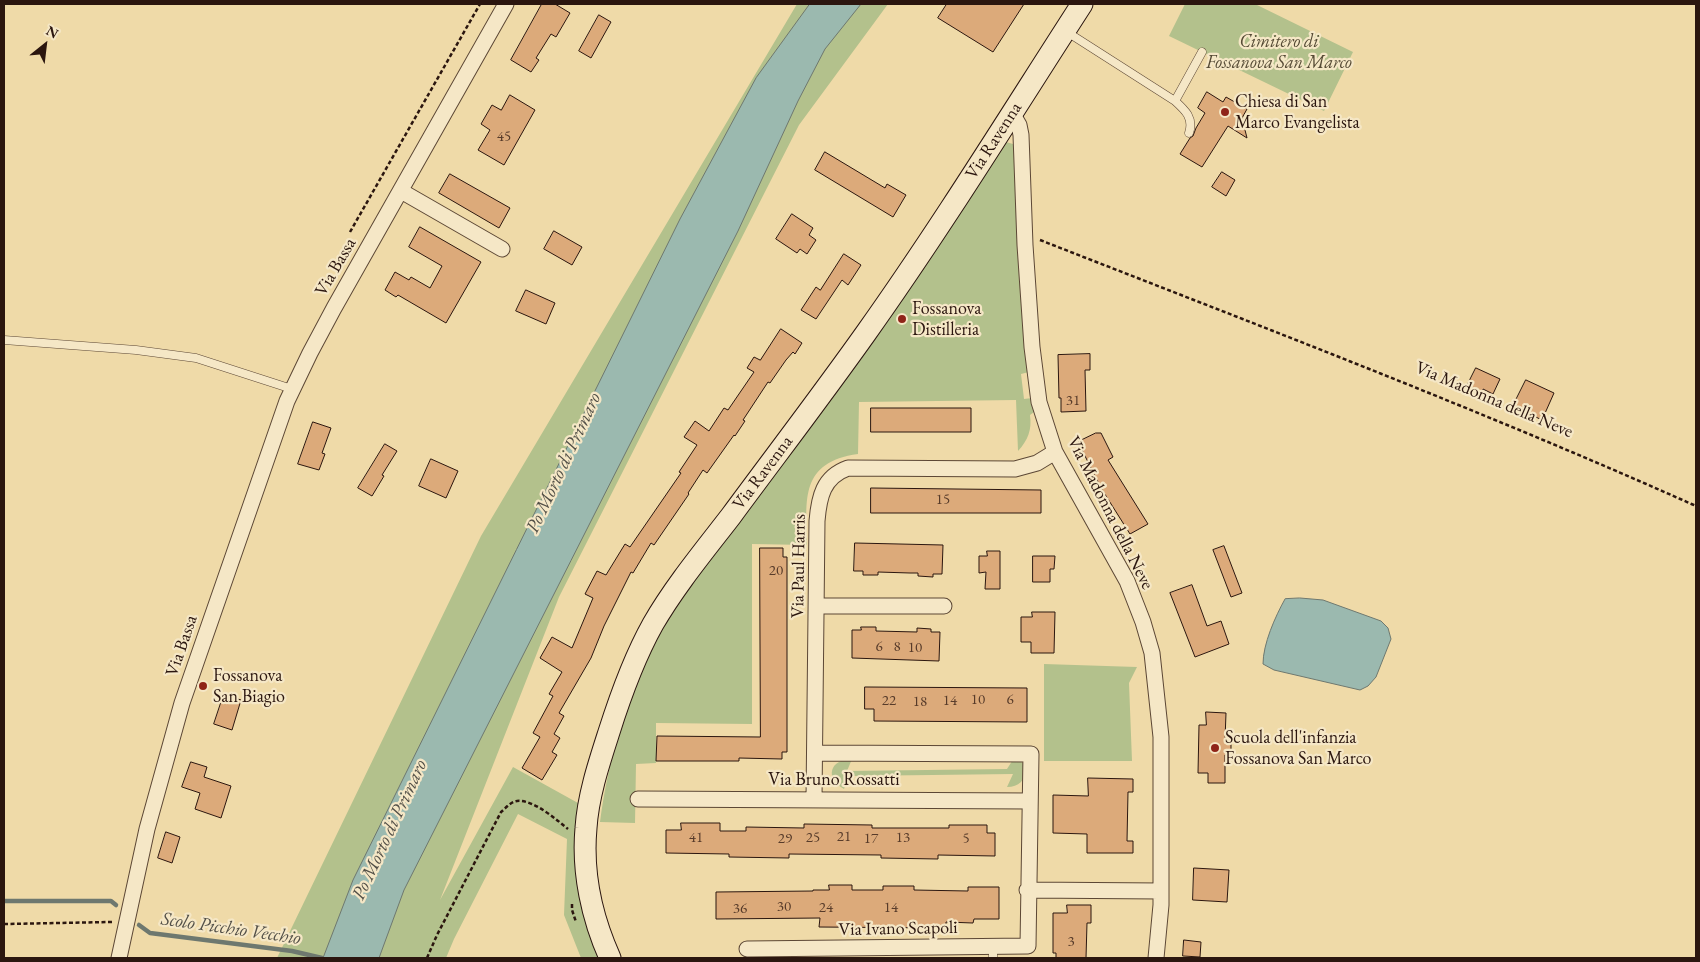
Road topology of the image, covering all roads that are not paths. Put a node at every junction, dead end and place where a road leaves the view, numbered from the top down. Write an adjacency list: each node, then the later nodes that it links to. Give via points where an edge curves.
1 (506, 4): 8 (street, Via Bassa)
2 (1082, 4): 3 (main road, Via Ravenna)
3 (1065, 30): 5 (lane); 6 (main road, Via Ravenna)
4 (1202, 52): 5 (lane)
5 (1175, 101): 7 (lane, via 1189,115)
6 (1012, 113): 12 (street, Via Madonna della Neve, via 1021,135 1024,234 1035,376); 25 (main road, Via Ravenna, via 877,317 695,562 654,622 638,654 620,696 593,786 586,826 587,874 594,910)
7 (1189, 133)
8 (400, 192): 9 (street); 11 (street, Via Bassa)
9 (502, 249)
10 (4, 340): 11 (lane, via 196,358)
11 (292, 389): 24 (street, Via Bassa, via 182,703 148,829)
12 (1055, 452): 13 (street, Via Paul Harris, via 1037,463 1015,469 869,467 838,471 823,486 819,499 816,521); 20 (street, Via Madonna della Neve, via 1126,580 1152,653 1160,737)
13 (817, 606): 14 (street); 15 (street, Via Paul Harris)
14 (944, 606)
15 (815, 752): 17 (street, Via Paul Harris); 18 (street, Via Bruno Rossatti, via 1031,754)
16 (638, 799): 17 (street, Via Bruno Rossatti)
17 (814, 799): 18 (street, Via Bruno Rossatti)
18 (1030, 800): 19 (street, Via Bruno Rossatti)
19 (1027, 890): 20 (street); 21 (street, Via Ivano Scapoli, via 1028,949)
20 (1161, 891): 26 (street, Via Madonna della Neve)
21 (993, 952): 23 (street, Via Ivano Scapoli)
22 (747, 954): 23 (street, Via Ivano Scapoli)
23 (802, 954)
24 (119, 958)
25 (610, 958)
26 (1156, 958)

